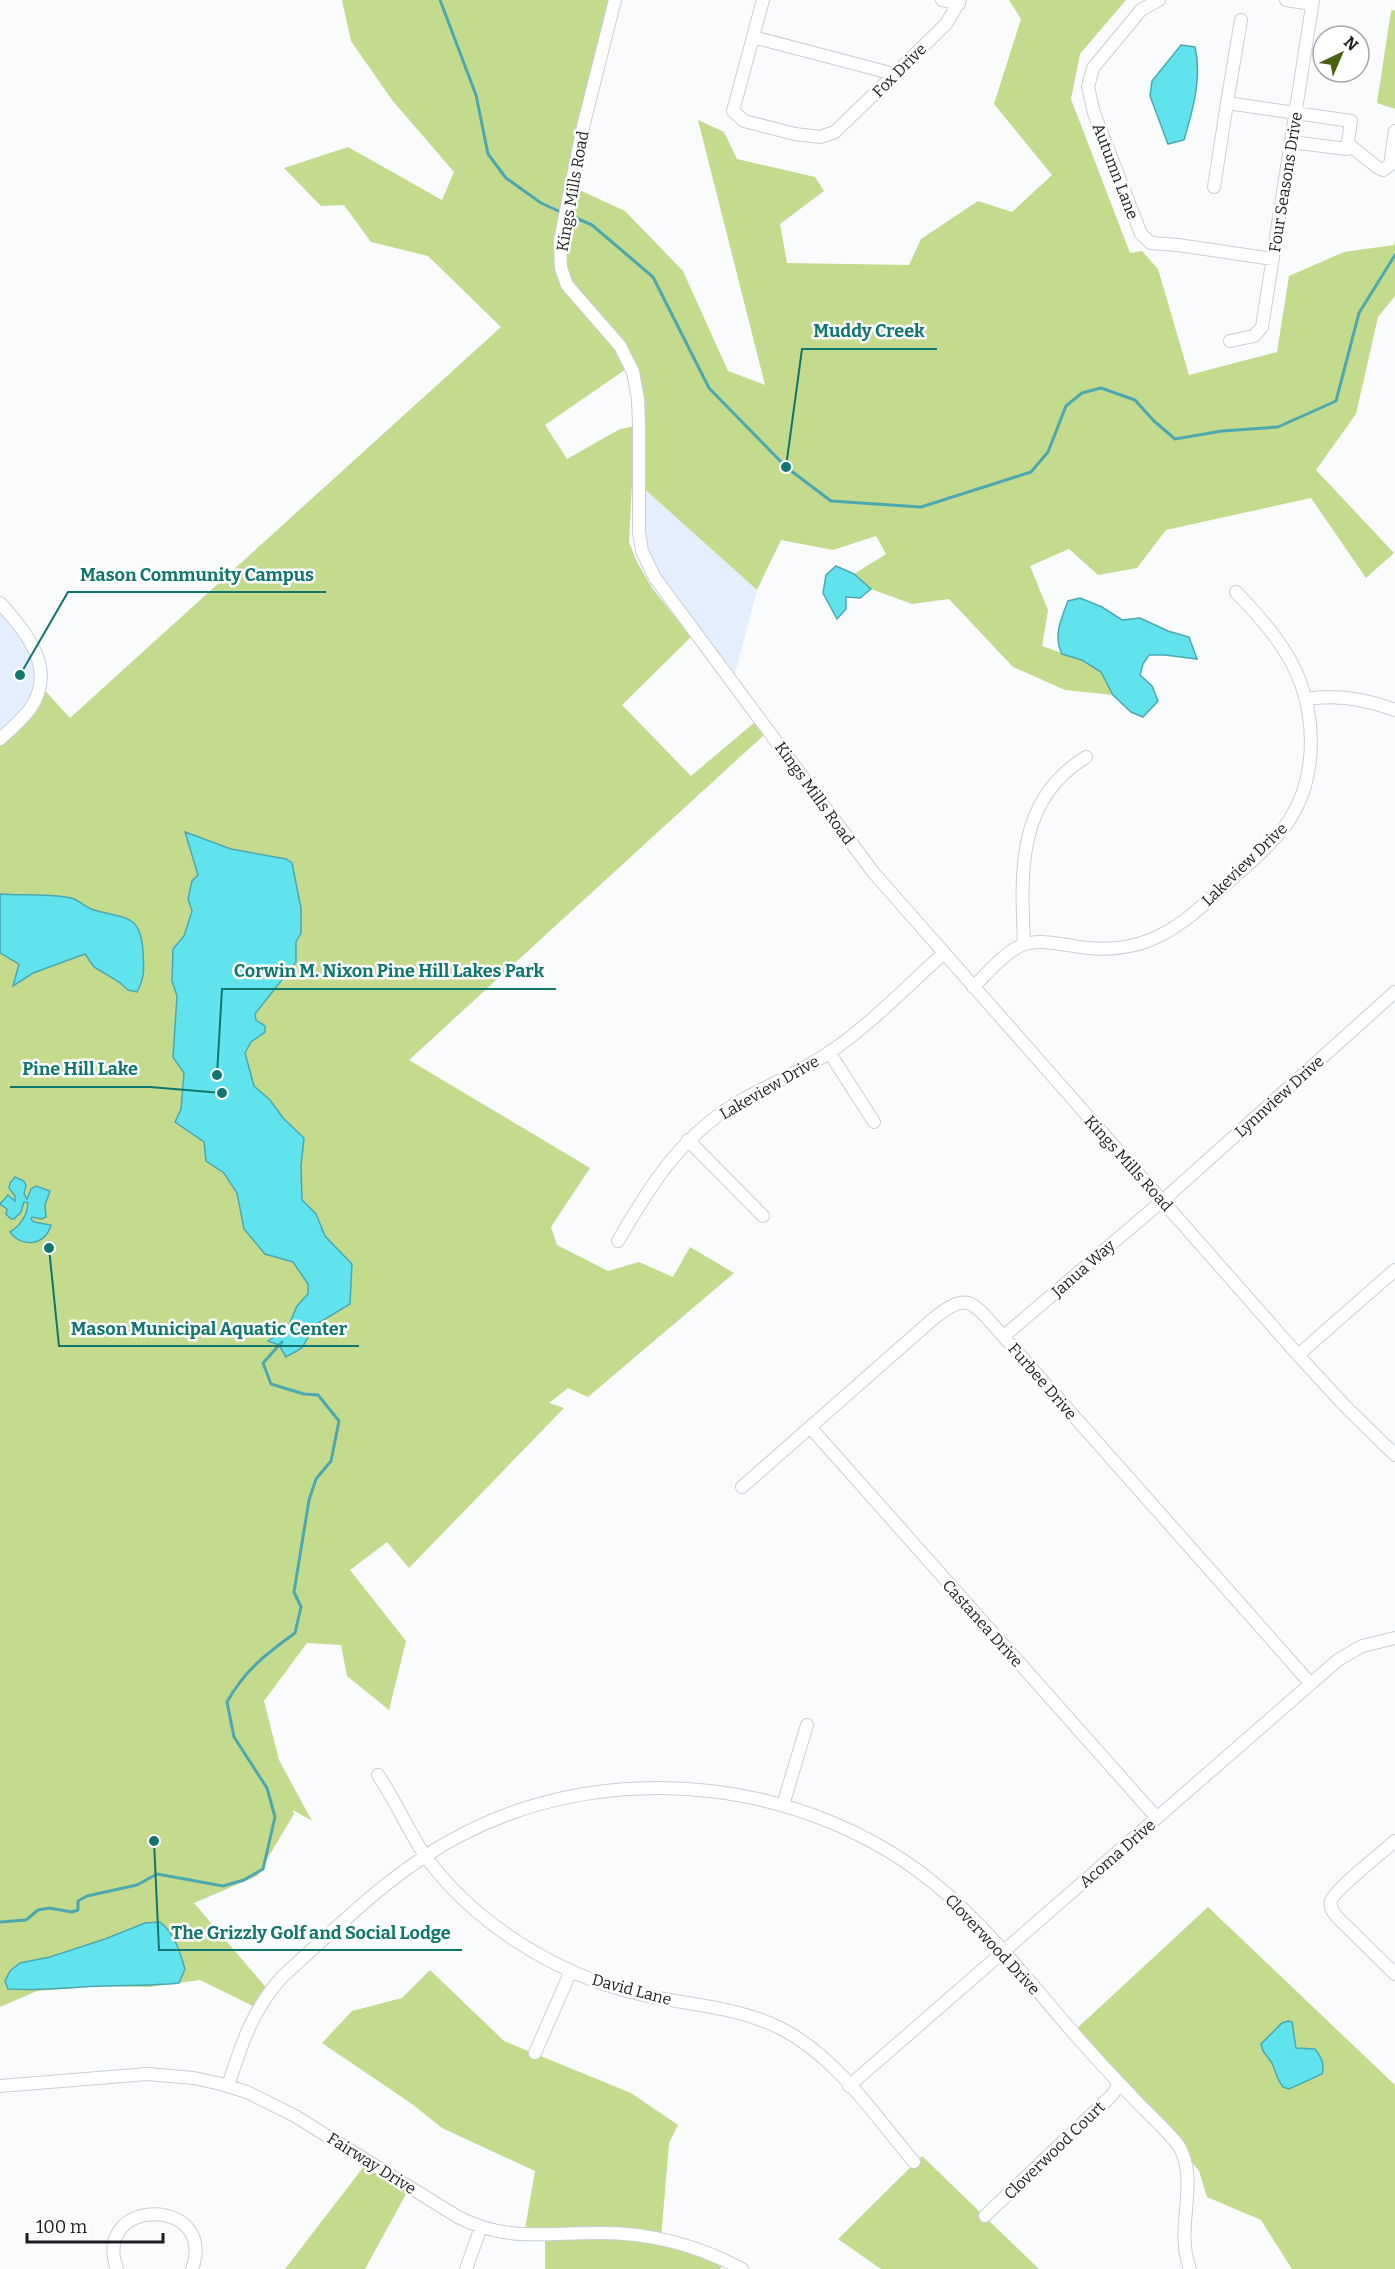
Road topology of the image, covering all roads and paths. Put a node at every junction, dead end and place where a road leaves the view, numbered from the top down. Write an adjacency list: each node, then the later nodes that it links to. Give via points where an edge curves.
1 (615, 0): 26 (street, Kings Mills Road, via 570,186 560,241 561,268 567,285 620,346 633,372 639,425 639,532 646,562 864,862)
2 (763, 0): 9 (street)
3 (942, 0): 6 (street)
4 (1159, 0): 17 (street, Autumn Lane, via 1141,10 1096,62 1088,80 1092,107 1141,234 1151,243)
5 (1286, 0): 7 (street)
6 (959, 2): 10 (street, Fox Drive, via 946,24)
7 (1312, 2): 12 (street, Four Seasons Drive)
8 (1241, 20): 11 (street)
9 (753, 37): 10 (street); 10 (street, Fox Drive, via 733,111 744,121 773,130 820,137 831,134)
10 (894, 74)
11 (1227, 103): 12 (street); 16 (street)
12 (1296, 114): 14 (street, Four Seasons Drive); 15 (street, via 1351,121)
13 (1395, 131): 15 (street, via 1390,165 1383,170)
14 (1291, 142): 15 (street, via 1347,149); 17 (street, Four Seasons Drive)
15 (1348, 144)
16 (1214, 187)
17 (1273, 259): 18 (street, Four Seasons Drive, via 1260,332)
18 (1230, 341)
19 (1236, 592): 21 (street, Lakeview Drive, via 1285,653)
20 (0, 603): 23 (street, via 24,630 41,667 30,710)
21 (1306, 699): 22 (street, via 1342,697); 25 (street, Lakeview Drive, via 1310,760 1294,813 1263,850 1192,914 1152,940 1125,947)
22 (1395, 710)
23 (0, 739)
24 (1086, 757): 25 (street, via 1059,779 1030,827 1023,864)
25 (1024, 944): 27 (street)
26 (943, 954): 27 (street, Kings Mills Road); 29 (street, Lakeview Drive)
27 (973, 987): 32 (street, Kings Mills Road)
28 (1395, 993): 32 (street, Lynnview Drive)
29 (830, 1052): 30 (street); 31 (street, Lakeview Drive, via 724,1111)
30 (874, 1122)
31 (688, 1140): 33 (street); 34 (street, Lakeview Drive, via 660,1172)
32 (1162, 1200): 36 (street, Janua Way); 37 (street, Kings Mills Road)
33 (763, 1216)
34 (618, 1241)
35 (1395, 1270): 37 (street)
36 (1004, 1336): 38 (street, Furbee Drive, via 978,1308 967,1302 955,1303); 42 (street, Furbee Drive)
37 (1298, 1355): 39 (street, Kings Mills Road)
38 (810, 1427): 40 (street, Furbee Drive); 46 (street, Castanea Drive)
39 (1395, 1455)
40 (742, 1487)
41 (1395, 1638): 42 (street, Acoma Drive, via 1346,1654)
42 (1310, 1683): 46 (street, Acoma Drive)
43 (807, 1725): 45 (street)
44 (378, 1775): 48 (street, David Lane)
45 (783, 1805): 48 (street, Cloverwood Drive, via 692,1789 657,1787 597,1792 497,1818); 49 (street, Cloverwood Drive, via 851,1831 904,1862 942,1890)
46 (1157, 1818): 49 (street, Acoma Drive)
47 (1395, 1841): 51 (street, via 1331,1902 1338,1918)
48 (425, 1856): 50 (street, David Lane, via 484,1916 540,1955); 55 (street, Cloverwood Drive, via 380,1889 269,1991 245,2033)
49 (1003, 1953): 53 (street, Cloverwood Drive); 56 (street, Acoma Drive)
50 (571, 1971): 52 (street); 56 (street, David Lane, via 634,1993 741,2014 773,2025 814,2050)
51 (1395, 1974)
52 (535, 2053)
53 (1116, 2080): 58 (street, Cloverwood Court, via 1118,2086 1112,2095); 64 (street, Cloverwood Drive, via 1174,2140 1185,2159 1183,2234)
54 (0, 2086): 55 (street, Fairway Drive, via 147,2074)
55 (228, 2086): 59 (street, Fairway Drive, via 296,2116 458,2217)
56 (849, 2086): 57 (street, David Lane)
57 (914, 2162)
58 (984, 2216)
59 (481, 2227): 62 (street); 63 (street, Fairway Drive, via 525,2235 634,2235 687,2246)
60 (117, 2269): 61 (street, via 114,2249 121,2230 137,2217 157,2213 176,2219 191,2234 196,2254)
61 (192, 2269)
62 (466, 2269)
63 (742, 2269)
64 (1190, 2269)

